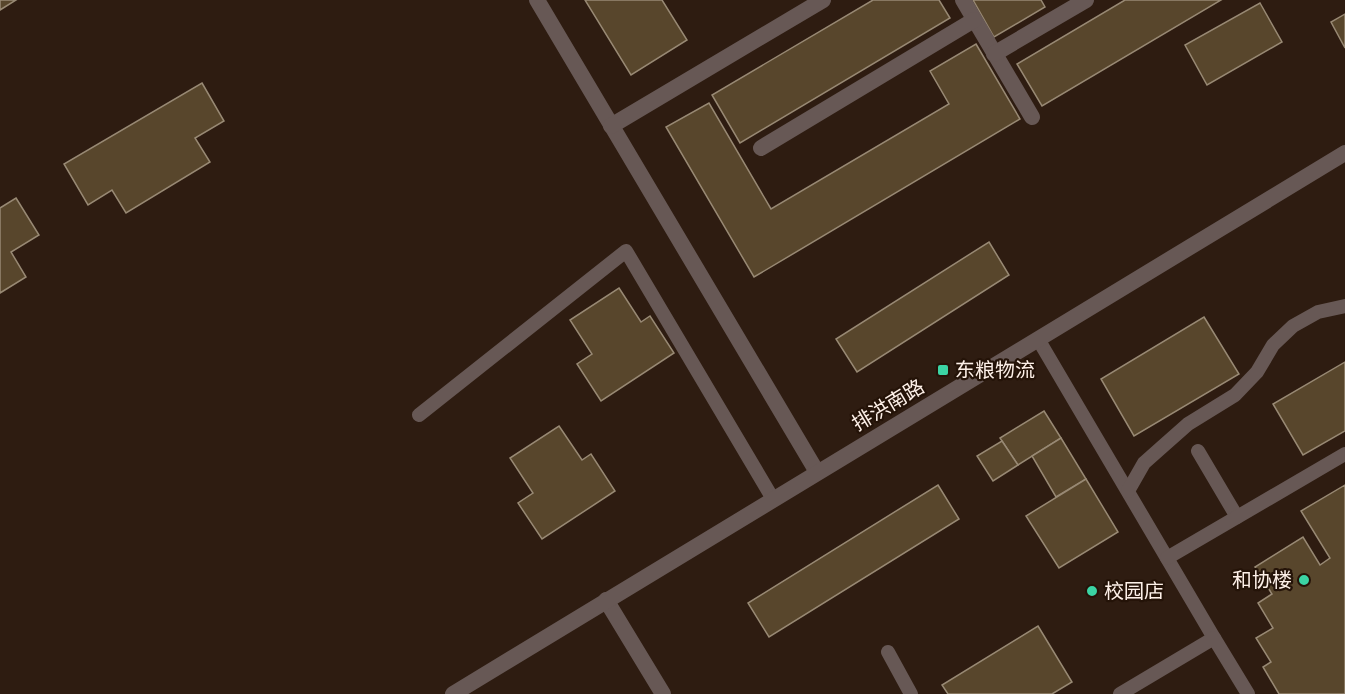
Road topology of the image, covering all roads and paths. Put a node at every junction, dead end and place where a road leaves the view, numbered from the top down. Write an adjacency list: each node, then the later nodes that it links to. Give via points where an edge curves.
1 (537, 0): 8 (street)
2 (823, 0): 8 (street)
3 (963, 0): 5 (street)
4 (1086, 0): 6 (street)
5 (974, 20): 6 (street); 9 (street)
6 (994, 54): 7 (street)
7 (1032, 117)
8 (611, 126): 16 (street)
9 (760, 147)
10 (1345, 153): 12 (street, 排洪南路)
11 (1345, 306): 17 (lane, via 1318,312 1293,326 1273,345 1257,372 1235,395 1188,424 1144,463)
12 (1038, 339): 16 (street, 排洪南路); 17 (lane)
13 (419, 416): 18 (lane, via 626,251)
14 (1198, 451): 19 (lane)
15 (1345, 454): 19 (lane)
16 (817, 472): 18 (street, 排洪南路)
17 (1128, 491): 20 (lane)
18 (773, 499): 21 (street, 排洪南路)
19 (1236, 517): 20 (lane)
20 (1167, 558): 22 (lane)
21 (606, 600): 24 (street, 排洪南路); 25 (street)
22 (1214, 638): 27 (lane); 28 (lane)
23 (888, 652): 26 (lane)
24 (453, 694)
25 (663, 694)
26 (912, 694)
27 (1120, 694)
28 (1248, 694)

